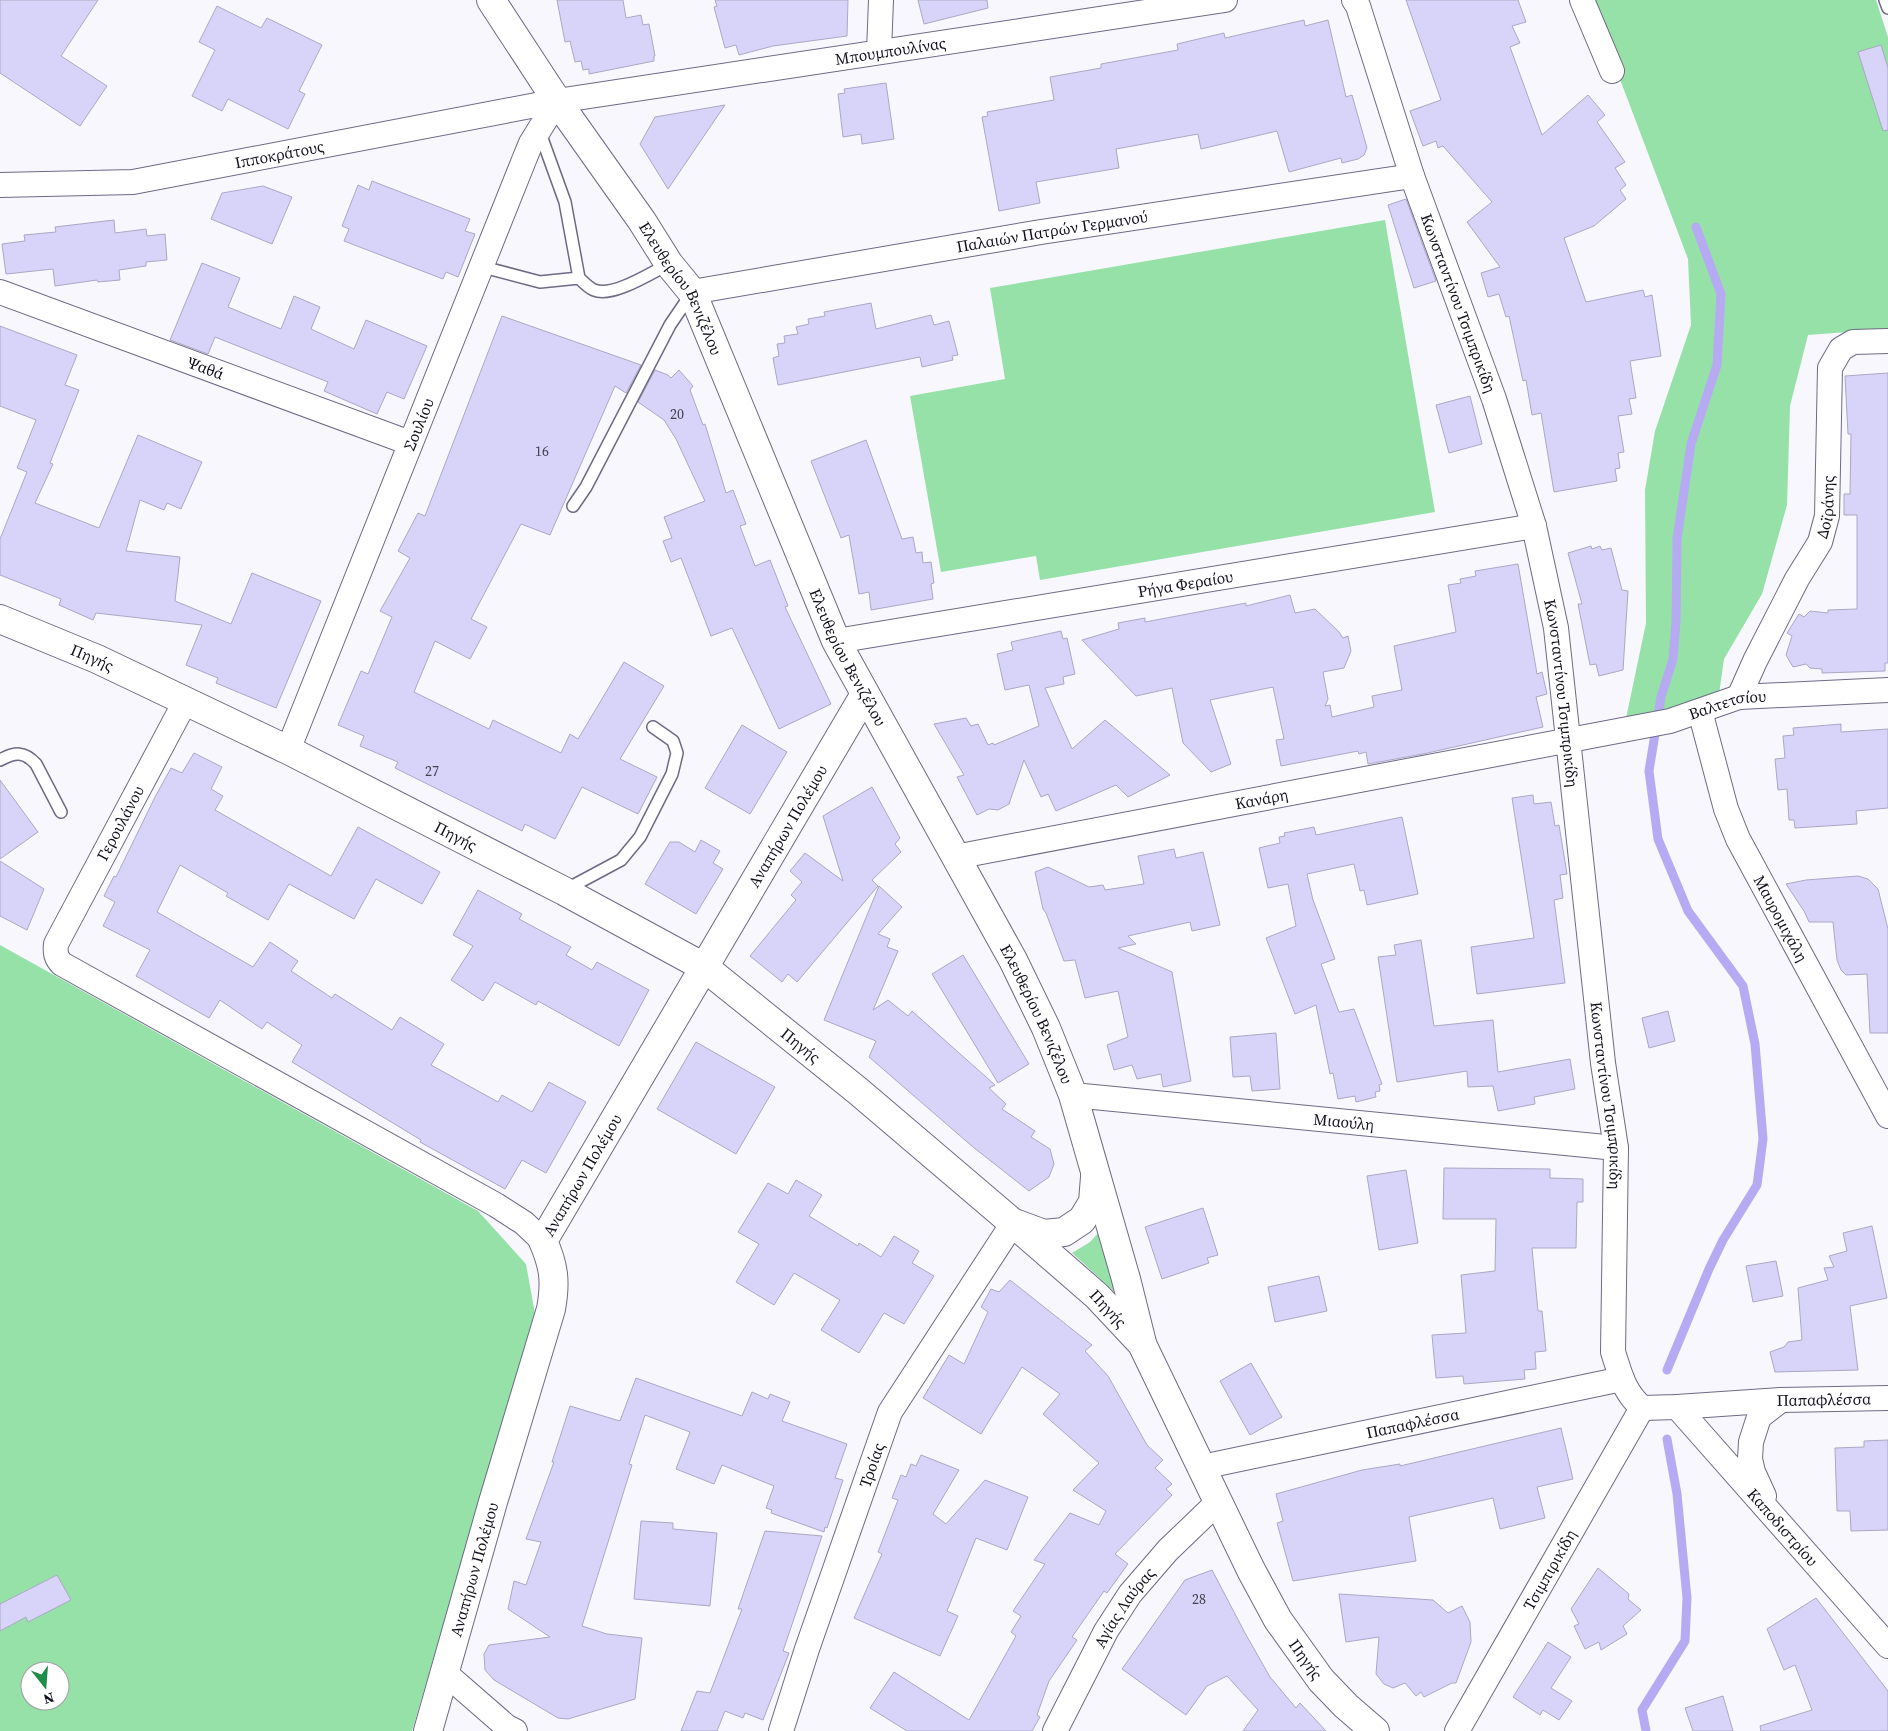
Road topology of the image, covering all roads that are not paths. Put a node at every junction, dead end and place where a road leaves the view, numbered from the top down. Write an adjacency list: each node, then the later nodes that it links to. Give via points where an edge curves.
1 (491, 0): 10 (main road, Ελευθερίου Βενιζέλου)
2 (881, 0): 8 (street)
3 (1225, 0): 8 (street, Μπουμπουλίνας)
4 (1354, 0): 12 (street, Κωνσταντίνου Τσιμπρικίδη)
5 (1582, 0): 9 (street)
6 (1885, 0): 7 (lane)
7 (1888, 8)
8 (878, 52): 10 (street, Μπουμπουλίνας)
9 (1612, 71)
10 (557, 101): 11 (street, Σουλίου); 13 (street, Ιπποκράτους, via 133,182); 14 (main road, Ελευθερίου Βενιζέλου)
11 (539, 130): 15 (street, Σουλίου); 16 (lane, via 565,202)
12 (1412, 176): 18 (street, Παλαιών Πατρών Γερμανού, via 1041,232); 22 (street, Κωνσταντίνου Τσιμπρικίδη, via 1494,399)
13 (0, 185)
14 (670, 264): 16 (lane, via 605,292 594,290); 18 (main road, Ελευθερίου Βενιζέλου)
15 (482, 266): 16 (lane, via 540,282); 20 (street, Σουλίου)
16 (579, 278)
17 (0, 292): 20 (street, Ψαθά)
18 (692, 292): 21 (lane, via 670,325 603,456); 24 (main road, Ελευθερίου Βενιζέλου)
19 (1888, 341): 27 (street, Δοϊράνης, via 1853,342 1840,348 1830,368 1827,509 1820,542 1797,579)
20 (410, 442): 32 (street, Σουλίου)
21 (573, 506)
22 (1534, 526): 24 (street, Ρήγα Φεραίου); 31 (street, Κωνσταντίνου Τσιμπρικίδη, via 1556,628)
23 (0, 619): 28 (main road, Πηγής, via 97,659)
24 (836, 641): 26 (main road, Ελευθερίου Βενιζέλου)
25 (1888, 690): 27 (street, Βαλτετσίου)
26 (865, 694): 35 (main road, Ελευθερίου Βενιζέλου); 37 (main road, Αναπήρων Πολέμου)
27 (1739, 697): 29 (street, Βαλτετσίου)
28 (185, 702): 32 (main road, Πηγής); 43 (street, Γερουλάνου, via 56,944 56,956 62,964 496,1205 524,1223)
29 (1700, 711): 31 (street, Βαλτετσίου, via 1670,721); 39 (street, Μαυρομιχάλη, via 1726,809 1738,839)
30 (653, 727): 36 (lane, via 672,741 676,753 672,774 640,837 621,860)
31 (1569, 741): 35 (street, Κανάρη); 40 (street, Κωνσταντίνου Τσιμπρικίδη)
32 (288, 750): 36 (main road, Πηγής)
33 (0, 760): 34 (lane, via 12,753 31,758)
34 (61, 812)
35 (955, 857): 38 (main road, Ελευθερίου Βενιζέλου, via 1013,960 1046,1028)
36 (564, 891): 37 (main road, Πηγής)
37 (704, 968): 42 (main road, Πηγής, via 858,1091); 43 (main road, Αναπήρων Πολέμου)
38 (1073, 1095): 40 (street, Μιαούλη); 41 (main road, Ελευθερίου Βενιζέλου)
39 (1888, 1116)
40 (1616, 1148): 45 (street, Κωνσταντίνου Τσιμπρικίδη, via 1613,1352)
41 (1096, 1174): 42 (main road, via 1093,1202 1082,1220 1064,1232 1044,1234); 44 (main road, Ελευθερίου Βενιζέλου)
42 (1013, 1223): 44 (main road, Πηγής, via 1097,1296); 57 (street, Τροίας, via 890,1412)
43 (543, 1241): 54 (main road, Αναπήρων Πολέμου, via 555,1277 551,1309)
44 (1142, 1344): 50 (main road, Πηγής)
45 (1622, 1380): 49 (street, Κωνσταντίνου Τσιμπρικίδη, via 1630,1396); 50 (street, Παπαφλέσσα)
46 (1888, 1398): 47 (street, Παπαφλέσσα)
47 (1781, 1400): 48 (street, Παπαφλέσσα); 52 (street, via 1759,1417 1751,1442 1753,1472)
48 (1677, 1407): 49 (street, Παπαφλέσσα); 52 (street, Καποδιστρίου)
49 (1642, 1408): 60 (street, Τσιμπιρικίδη)
50 (1202, 1467): 51 (main road, Πηγής)
51 (1218, 1502): 58 (street, Αγίας Λαύρας, via 1168,1550 1130,1594 1106,1631); 59 (main road, Πηγής, via 1273,1612 1298,1649 1327,1686)
52 (1773, 1516): 53 (street, Καποδιστρίου)
53 (1888, 1646)
54 (444, 1673): 55 (main road, Αναπήρων Πολέμου); 56 (street)
55 (428, 1731)
56 (515, 1731)
57 (781, 1731)
58 (1055, 1731)
59 (1375, 1731)
60 (1457, 1731)

